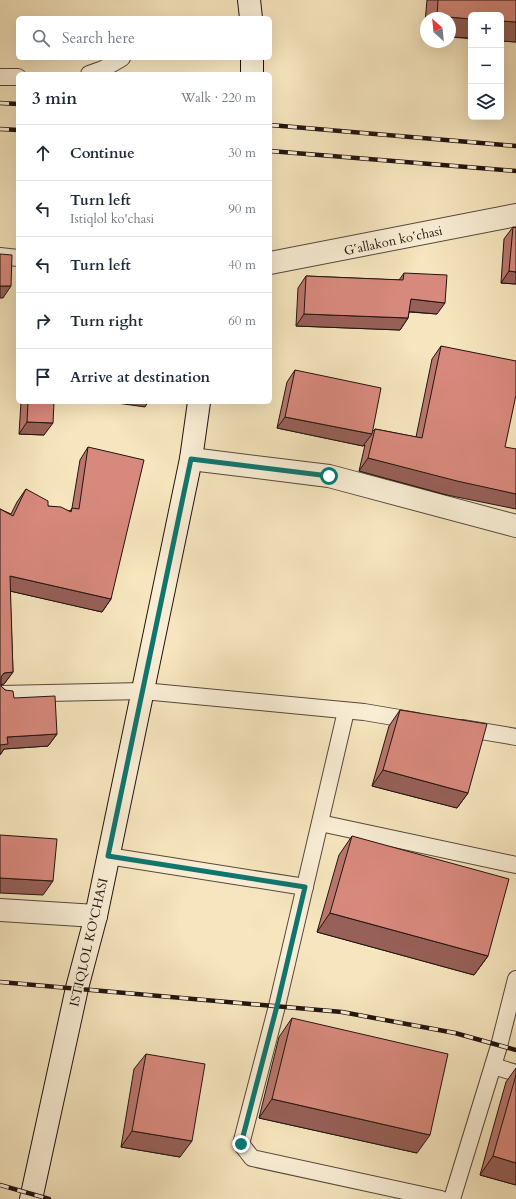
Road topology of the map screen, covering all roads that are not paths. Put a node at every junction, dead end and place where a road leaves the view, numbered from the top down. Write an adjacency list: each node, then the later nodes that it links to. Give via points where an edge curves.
1 (249, 0): 2 (main road)
2 (251, 16)
3 (119, 60): 5 (lane)
4 (252, 60): 6 (main road)
5 (95, 72)
6 (252, 72)
7 (0, 76): 8 (lane)
8 (16, 77)
9 (516, 215): 12 (main road, Gʻallakon koʻchasi)
10 (0, 256): 11 (lane)
11 (16, 258)
12 (272, 263)
13 (199, 404): 14 (main road, ISTIQLOL KO'CHASI)
14 (191, 459): 15 (main road, via 329,476); 16 (main road, ISTIQLOL KO'CHASI)
15 (516, 526)
16 (142, 691): 17 (lane); 18 (lane); 21 (main road, ISTIQLOL KO'CHASI)
17 (0, 694)
18 (346, 711): 19 (lane); 20 (lane)
19 (516, 737)
20 (320, 823): 22 (lane); 23 (lane)
21 (108, 856): 23 (lane); 25 (main road, ISTIQLOL KO'CHASI)
22 (516, 865)
23 (305, 887): 30 (lane, via 241,1144 252,1158)
24 (0, 910): 25 (main road)
25 (96, 916): 29 (main road, ISTIQLOL KO'CHASI, via 77,988)
26 (516, 979): 27 (lane)
27 (493, 1066): 28 (lane); 31 (lane)
28 (516, 1073)
29 (31, 1199)
30 (441, 1199)
31 (452, 1199)

